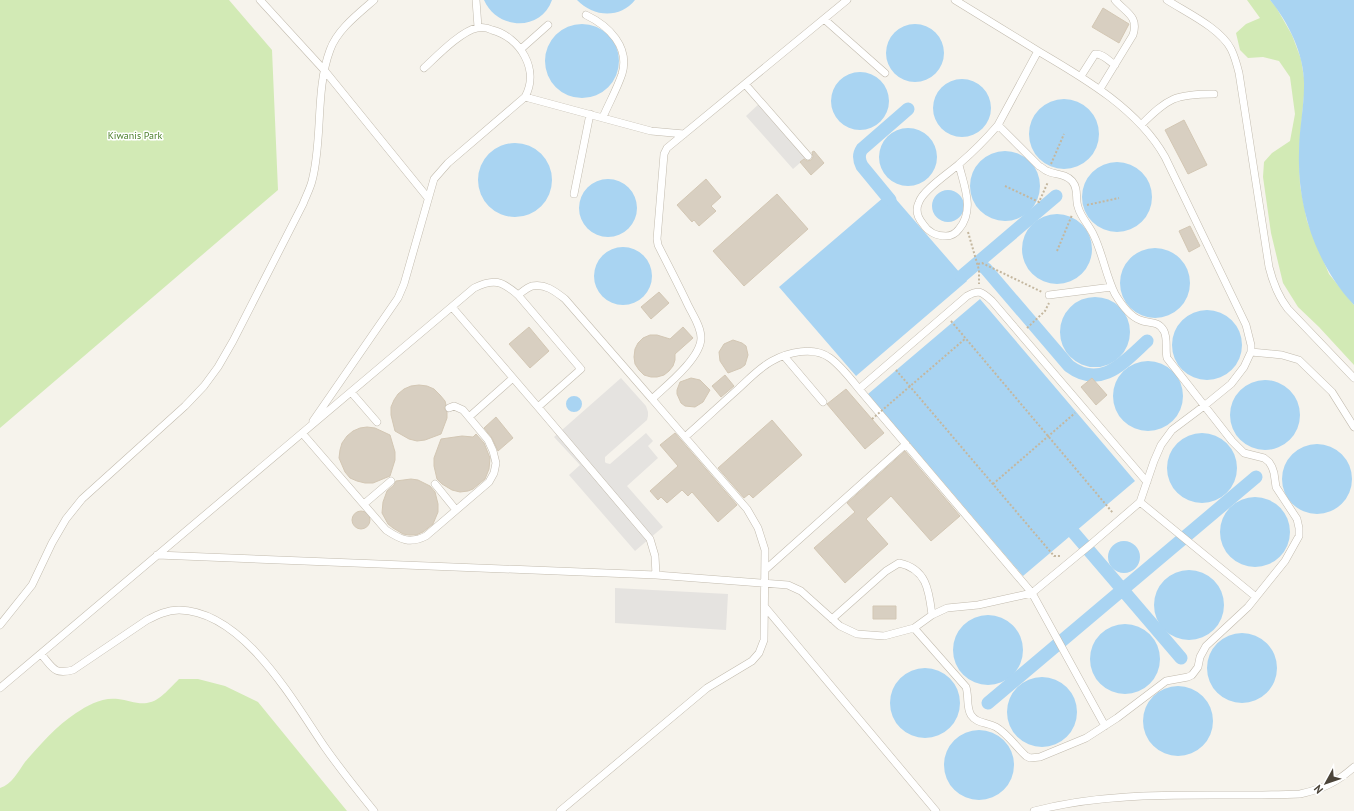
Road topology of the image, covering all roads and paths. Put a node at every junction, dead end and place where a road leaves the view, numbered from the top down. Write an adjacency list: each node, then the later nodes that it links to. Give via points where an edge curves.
1 (260, 0): 16 (lane)
2 (374, 0): 16 (lane, via 337,36 330,50)
3 (476, 0): 11 (lane)
4 (847, 0): 9 (lane)
5 (955, 0): 13 (lane)
6 (1115, 0): 14 (lane, via 1136,23 1133,35)
7 (1167, 0): 53 (lane, via 1211,28 1231,48 1239,73 1268,267 1274,287 1288,309)
8 (586, 15): 24 (lane, via 613,34 623,54 622,74)
9 (824, 19): 17 (lane); 19 (lane)
10 (548, 25): 12 (lane)
11 (478, 27): 12 (lane, via 506,35); 15 (lane, via 461,36)
12 (521, 49): 22 (lane, via 530,74 529,90)
13 (1038, 51): 18 (lane); 25 (lane)
14 (1115, 65): 18 (lane, via 1098,54 1092,57); 20 (lane)
15 (424, 68)
16 (325, 71): 34 (lane); 89 (lane, via 312,182 218,367 184,406 82,499 66,519 32,585)
17 (885, 73)
18 (1080, 76): 20 (lane)
19 (745, 84): 27 (lane); 29 (lane)
20 (1100, 89): 26 (lane)
21 (1214, 94): 26 (lane, via 1181,96 1170,100)
22 (525, 96): 23 (lane); 34 (lane, via 448,163 434,179)
23 (590, 114): 24 (lane); 33 (lane)
24 (603, 117): 27 (lane, via 651,130)
25 (998, 125): 30 (lane); 31 (lane, via 1039,166 1046,171)
26 (1141, 125): 49 (lane, via 1160,147 1246,325)
27 (684, 134): 57 (lane, via 667,148 664,154 657,239 697,324 701,338 697,351 687,365)
28 (1064, 134): 31 (path)
29 (808, 156)
30 (959, 165): 38 (lane, via 968,204); 38 (lane, via 919,200 917,210 924,227 941,236 950,236 958,231)
31 (1051, 170): 32 (path, via 1040,202); 42 (lane, via 1066,176 1075,185 1078,207 1095,237)
32 (1004, 186)
33 (574, 194)
34 (428, 198): 67 (lane, via 398,298)
35 (1119, 198): 36 (path)
36 (1083, 206)
37 (1071, 217): 39 (path)
38 (965, 221): 40 (path)
39 (1057, 251)
40 (978, 264): 41 (path); 44 (path, via 982,263)
41 (980, 270)
42 (1112, 287): 44 (lane); 59 (lane, via 1133,316 1152,322 1164,331 1167,358)
43 (518, 295): 45 (lane, via 506,285 495,281 484,283); 57 (lane, via 532,286 554,290 565,299); 60 (lane, via 581,369)
44 (1050, 295): 47 (path, via 1045,311)
45 (452, 307): 52 (lane); 56 (lane)
46 (952, 322): 48 (path)
47 (1030, 325)
48 (966, 338): 54 (path, bridge); 68 (path)
49 (1251, 352): 59 (lane, via 1238,376); 66 (lane, via 1282,355 1299,360 1332,392)
50 (784, 356): 55 (lane, via 815,352 829,357); 58 (lane); 69 (lane, via 757,371)
51 (896, 370): 54 (path)
52 (513, 378): 60 (lane); 63 (lane)
53 (1354, 378)
54 (910, 386): 64 (path, bridge); 74 (path)
55 (859, 389): 70 (lane); 72 (lane, via 967,296 979,291 992,301)
56 (351, 392): 65 (lane); 67 (lane)
57 (652, 399): 69 (lane)
58 (823, 402)
59 (1204, 406): 72 (lane, via 1172,430 1161,445); 85 (lane, via 1244,453 1264,458 1269,462 1276,487 1297,519 1299,536 1294,546)
60 (538, 407): 82 (lane, via 650,539 655,556)
61 (449, 408): 63 (lane, via 459,407)
62 (1076, 412): 68 (path)
63 (469, 417): 78 (lane, via 488,440 496,463 489,482)
64 (872, 419)
65 (377, 422)
66 (1354, 427)
67 (305, 431): 76 (lane); 80 (lane)
68 (1048, 436): 74 (path); 77 (path)
69 (685, 437): 81 (lane, via 747,509 758,528 765,550)
70 (906, 444): 81 (lane); 84 (lane)
71 (391, 481): 76 (lane)
72 (1147, 482): 75 (lane)
73 (435, 484): 78 (lane)
74 (993, 484): 79 (path)
75 (1140, 502): 84 (lane); 85 (lane)
76 (364, 504): 78 (lane, via 386,530 405,540 417,540 426,536)
77 (1107, 505)
78 (456, 510)
79 (1051, 553)
80 (157, 556): 82 (lane); 91 (lane)
81 (765, 570): 83 (lane)
82 (656, 575): 83 (lane)
83 (765, 583): 86 (lane); 88 (lane, via 788,585 800,591)
84 (1032, 593): 87 (lane, via 978,605 947,608); 93 (lane)
85 (1256, 597): 93 (lane, via 1206,646 1192,675 1166,681)
86 (765, 607): 96 (lane, via 764,640 760,653 752,661 707,688); 97 (lane)
87 (932, 615): 88 (lane, via 925,581 910,565 899,563 886,571); 90 (lane)
88 (832, 619): 90 (lane, via 857,634 884,636)
89 (0, 625)
90 (914, 628): 93 (lane, via 966,687 970,712 975,719 1000,730 1026,756 1045,756 1086,738)
91 (41, 654): 92 (lane); 95 (lane, via 55,670 63,673 73,670 160,614 178,610 194,612 214,620 257,652)
92 (0, 688)
93 (1105, 726)
94 (1354, 766): 98 (lane, via 1333,783 1300,794 1125,797 1079,802)
95 (374, 811)
96 (560, 811)
97 (936, 811)
98 (1034, 811)

